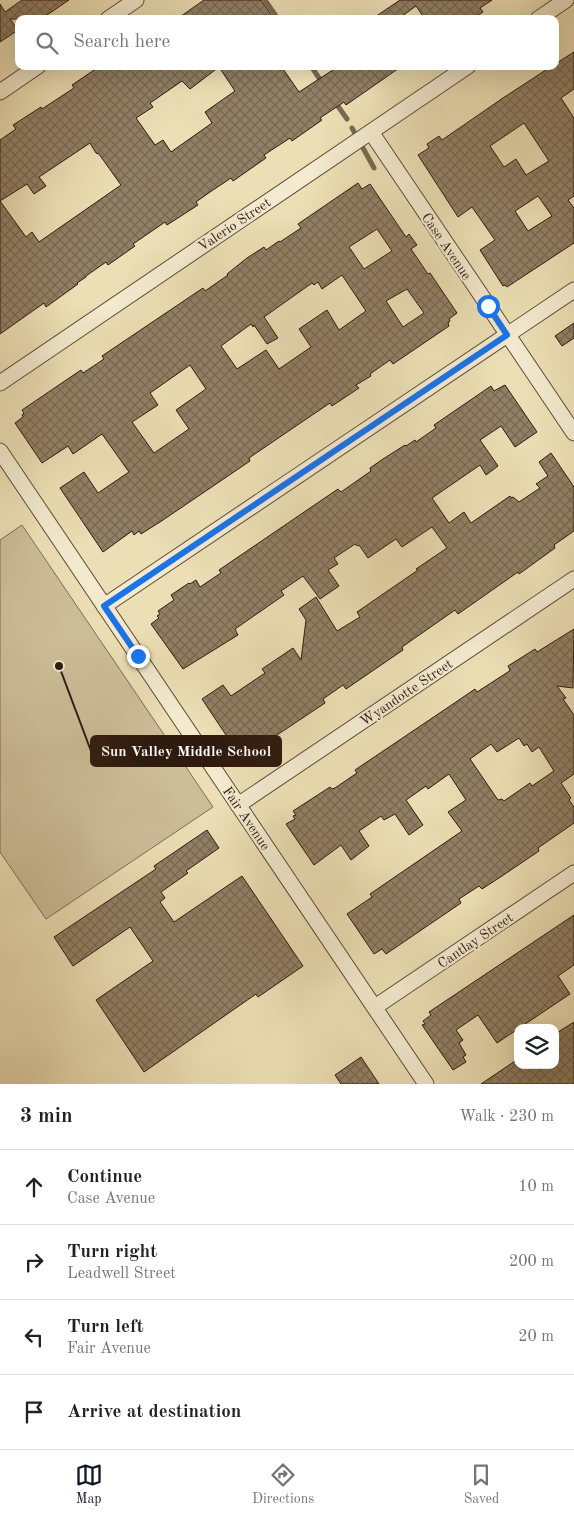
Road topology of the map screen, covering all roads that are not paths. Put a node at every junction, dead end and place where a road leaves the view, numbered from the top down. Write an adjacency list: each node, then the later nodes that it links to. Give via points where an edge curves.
1 (136, 0): 3 (street)
2 (566, 0): 4 (street)
3 (114, 15)
4 (544, 15)
5 (32, 70): 7 (street)
6 (462, 70): 8 (street, Valerio Street)
7 (0, 92)
8 (371, 132): 10 (street, Case Avenue); 11 (street, Valerio Street)
9 (574, 290): 10 (street)
10 (507, 335): 12 (street, Case Avenue); 15 (street)
11 (0, 383)
12 (574, 433)
13 (0, 452): 15 (street, Fair Avenue)
14 (574, 579): 16 (street, Wyandotte Street)
15 (104, 606): 16 (street, Fair Avenue)
16 (238, 805): 18 (street, Fair Avenue)
17 (574, 873): 18 (street, Cantlay Street)
18 (375, 1008): 19 (street, Fair Avenue)
19 (426, 1084)

